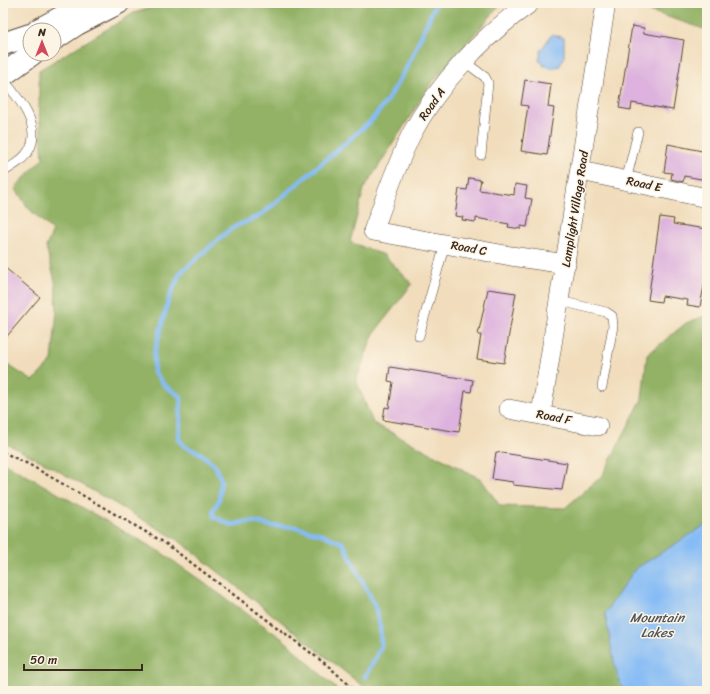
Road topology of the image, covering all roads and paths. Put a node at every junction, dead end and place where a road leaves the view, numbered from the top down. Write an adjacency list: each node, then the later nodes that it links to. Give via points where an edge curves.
1 (88, 3): 5 (main road)
2 (118, 3): 6 (main road)
3 (530, 3): 10 (street, Road A, via 502,24)
4 (606, 3): 15 (street, Lamplight Village Road)
5 (53, 22)
6 (62, 34)
7 (22, 38): 8 (main road)
8 (3, 44)
9 (22, 61): 11 (main road)
10 (465, 62): 14 (lane, via 485,77 488,83); 19 (street, Road A, via 426,110 412,135)
11 (3, 75)
12 (3, 79): 16 (lane, via 26,111 32,134 30,150)
13 (638, 132): 17 (lane)
14 (481, 156)
15 (581, 171): 17 (street, Road E); 21 (street, Lamplight Village Road)
16 (3, 172)
17 (626, 181): 18 (street, Road E)
18 (707, 198)
19 (372, 231): 20 (street, Road C)
20 (445, 244): 21 (street, Road C); 23 (lane)
21 (566, 264): 22 (street, Lamplight Village Road)
22 (560, 301): 24 (lane, via 606,312 612,316 613,326); 26 (street, Lamplight Village Road)
23 (419, 336)
24 (602, 387)
25 (509, 409): 26 (street, Road F)
26 (541, 414): 27 (street, Road F)
27 (598, 426)
28 (3, 452): 29 (path, via 165,543 327,665)
29 (356, 691)

